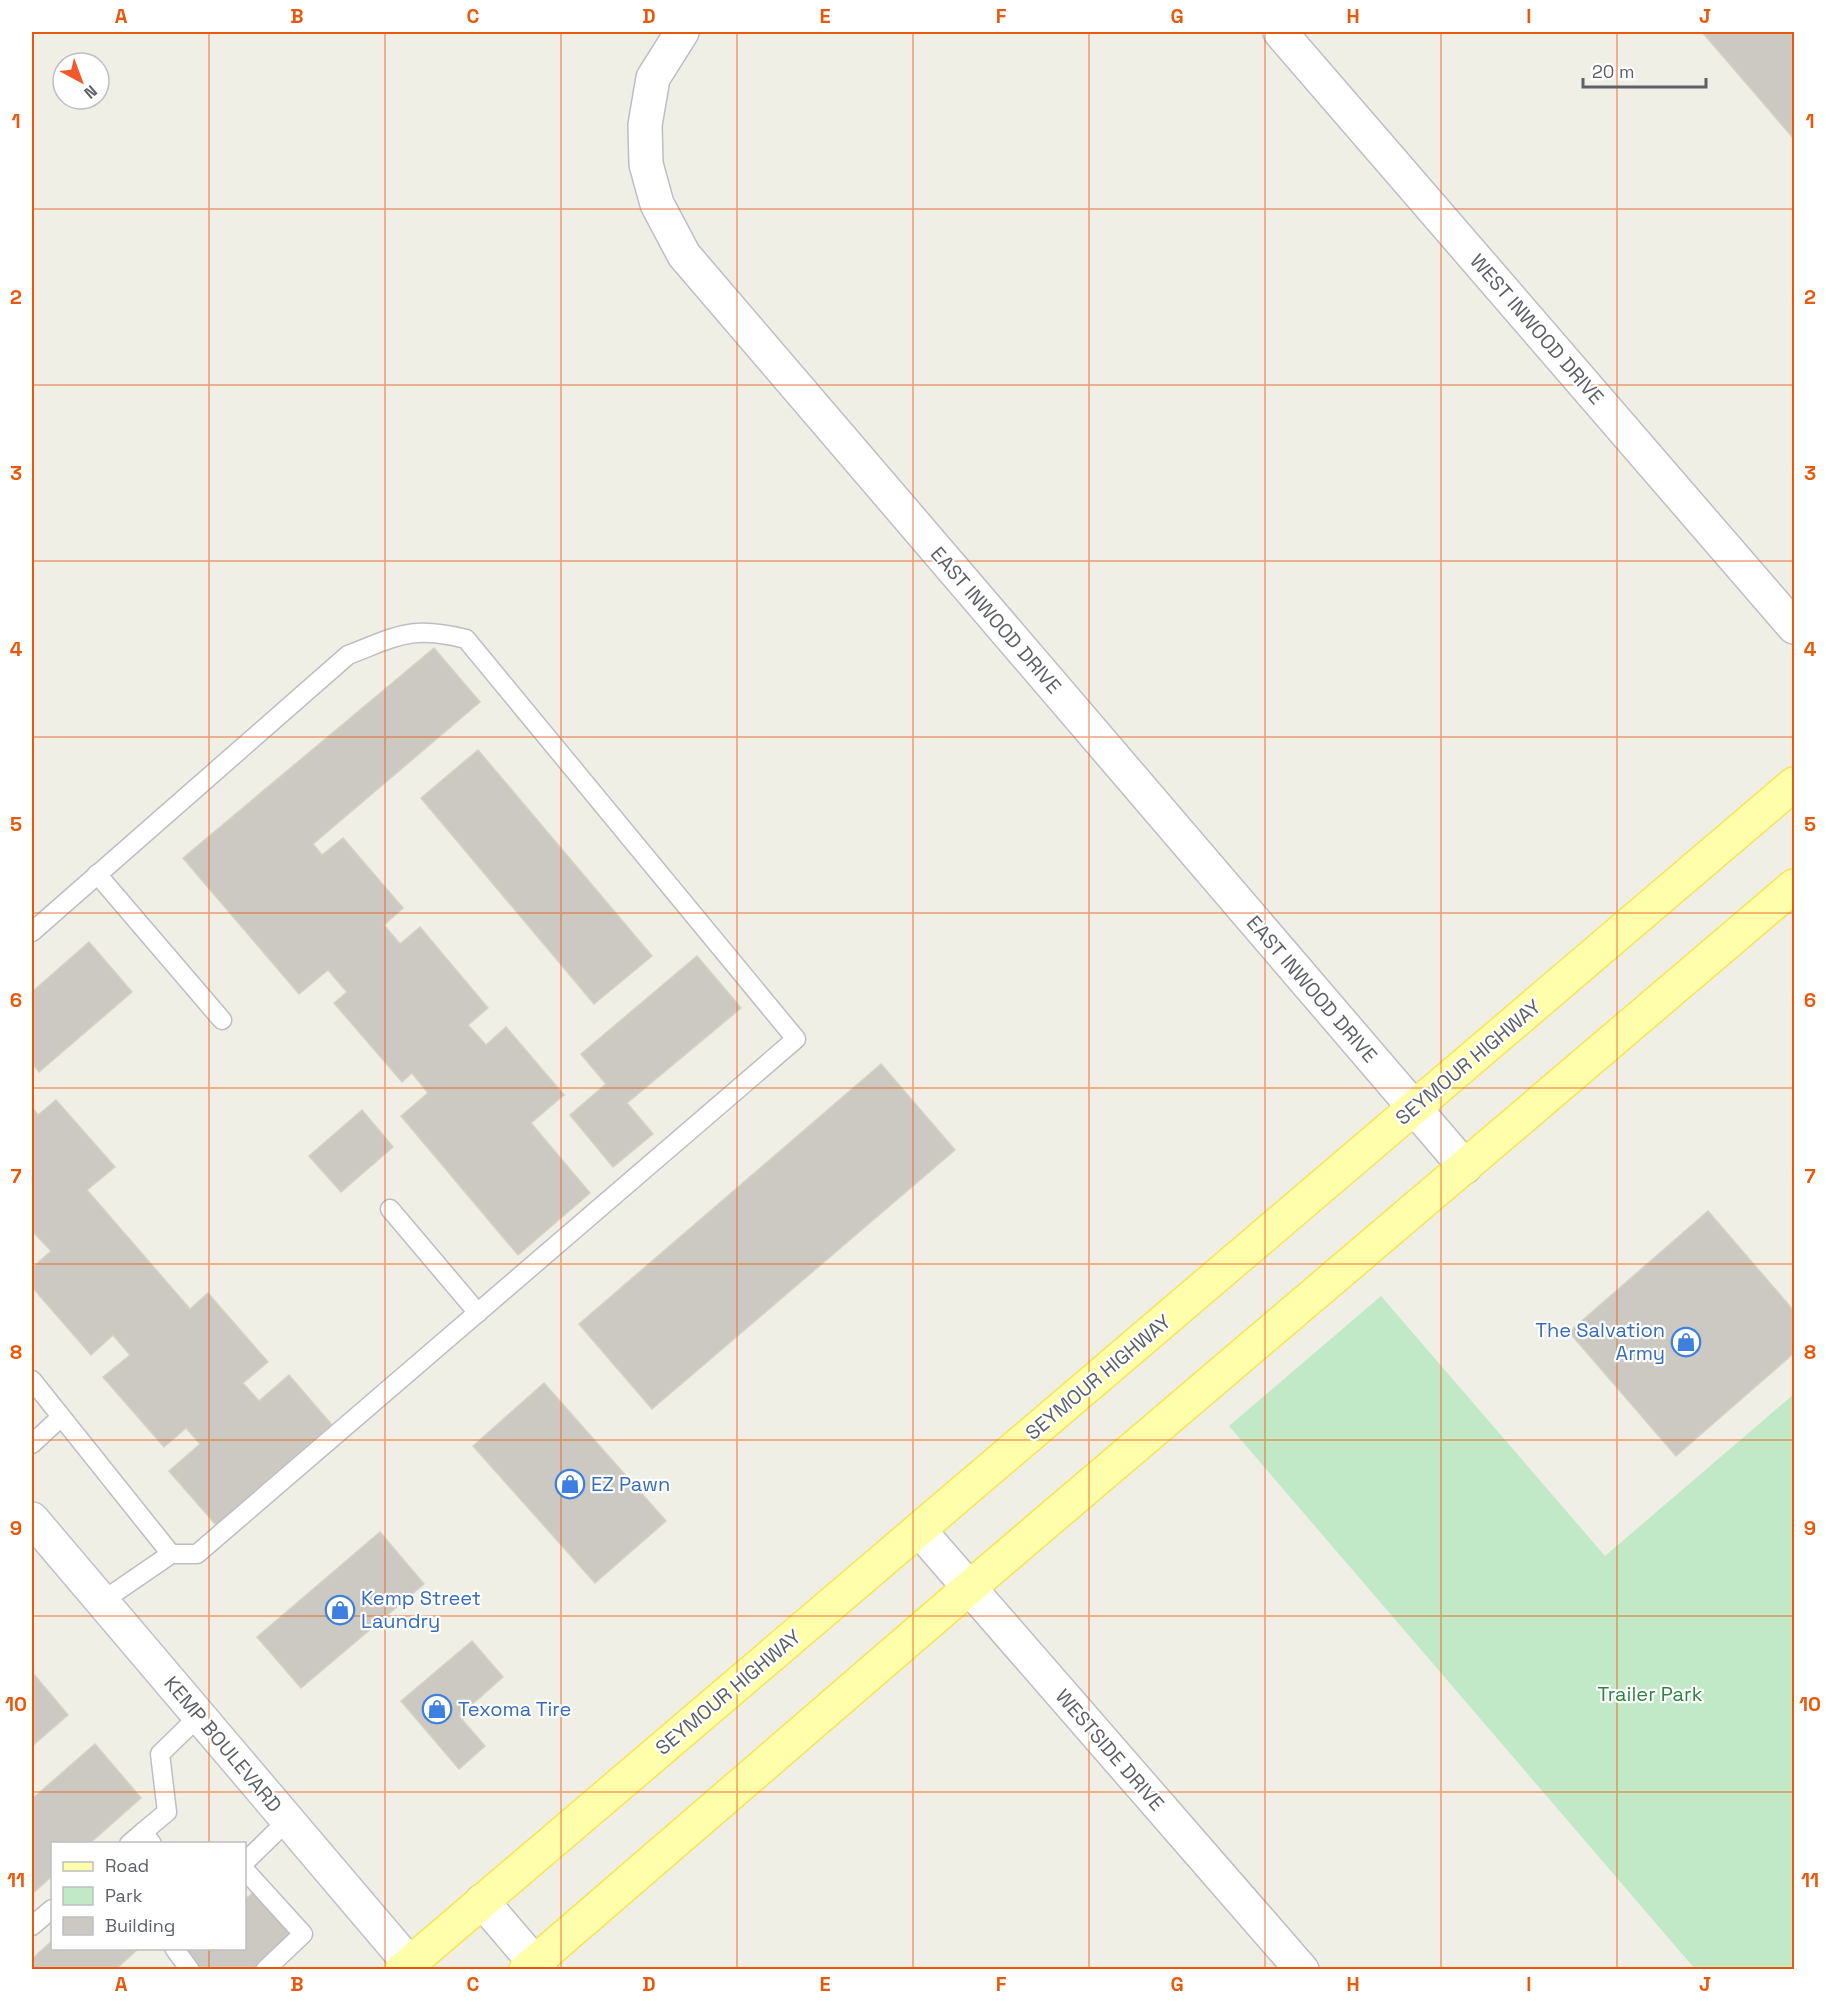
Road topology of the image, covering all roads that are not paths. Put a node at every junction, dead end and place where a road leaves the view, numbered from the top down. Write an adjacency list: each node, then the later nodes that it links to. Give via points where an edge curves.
1 (682, 32): 9 (street, EAST INWOOD DRIVE, via 653,78 645,125 646,164 657,204 684,255)
2 (1280, 32): 3 (street, WEST INWOOD DRIVE)
3 (1794, 627)
4 (1794, 784): 9 (main road, SEYMOUR HIGHWAY)
5 (97, 874): 7 (lane); 8 (lane); 12 (lane, via 348,655 409,632 435,631 466,639 796,1039)
6 (1794, 886): 10 (main road)
7 (32, 932)
8 (222, 1020)
9 (1414, 1108): 10 (street, EAST INWOOD DRIVE); 17 (main road, SEYMOUR HIGHWAY)
10 (1465, 1167): 19 (main road)
11 (390, 1209): 12 (lane)
12 (478, 1312): 18 (lane, via 197,1554)
13 (32, 1380): 14 (lane)
14 (61, 1417): 15 (lane); 18 (lane)
15 (32, 1444)
16 (32, 1519): 20 (street, KEMP BOULEVARD)
17 (919, 1530): 19 (street, WESTSIDE DRIVE); 26 (main road, SEYMOUR HIGHWAY)
18 (171, 1554): 20 (lane)
19 (969, 1588): 31 (main road); 34 (street, WESTSIDE DRIVE)
20 (101, 1602): 21 (street, KEMP BOULEVARD)
21 (199, 1716): 22 (street, KEMP BOULEVARD); 23 (lane, via 160,1754 166,1812)
22 (288, 1820): 24 (lane); 30 (street, KEMP BOULEVARD)
23 (141, 1840)
24 (246, 1861)
25 (246, 1871): 32 (lane, via 303,1934)
26 (482, 1901): 30 (main road, SEYMOUR HIGHWAY); 31 (street)
27 (51, 1909): 28 (lane)
28 (32, 1926)
29 (175, 1950): 33 (lane)
30 (409, 1967)
31 (534, 1967)
32 (261, 1969)
33 (190, 1970)
34 (1302, 1970)

